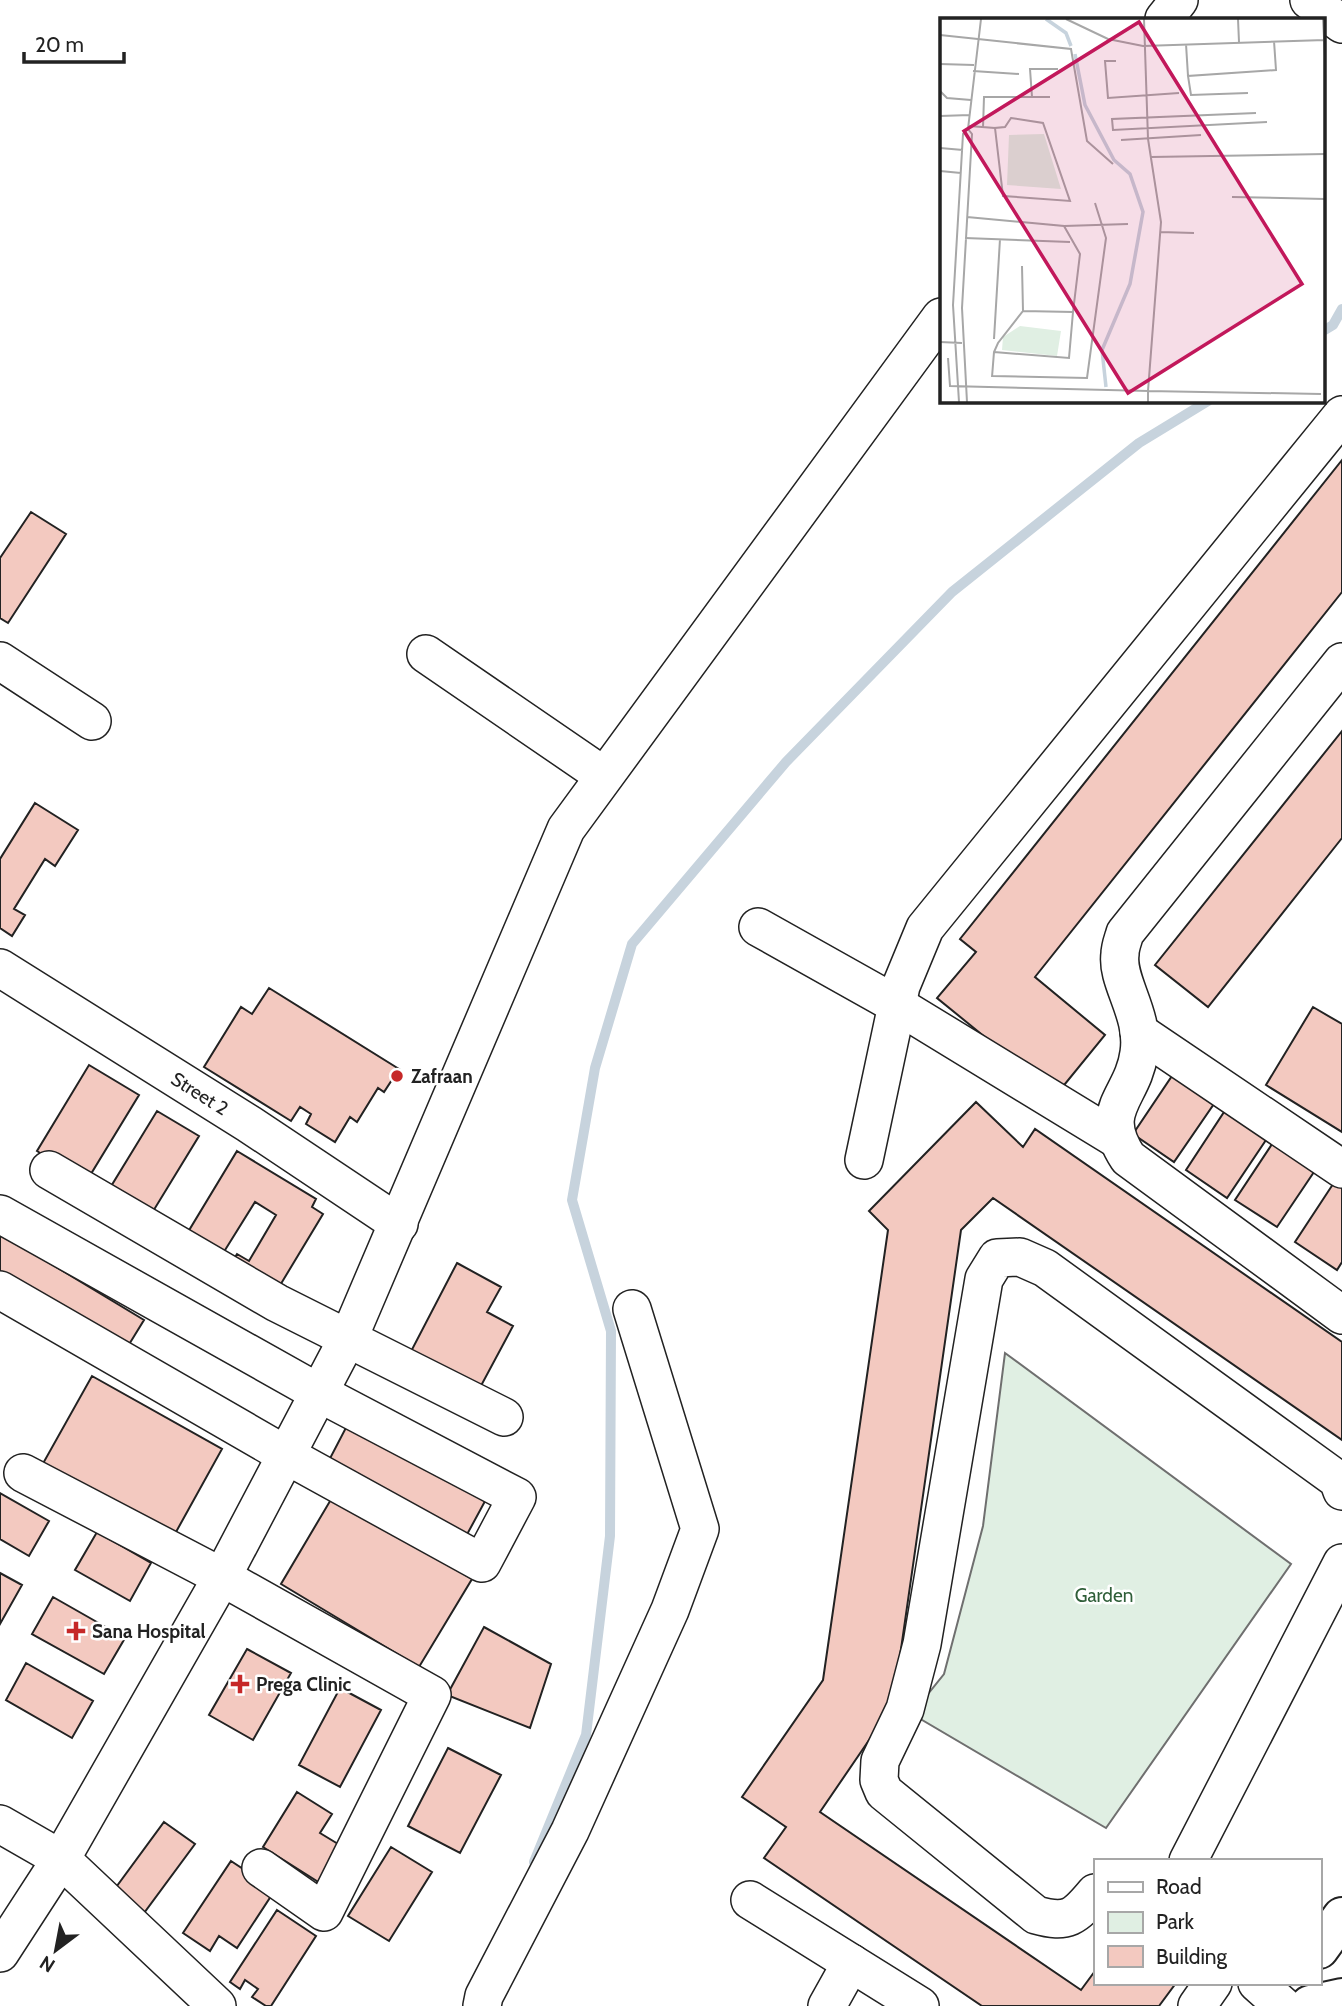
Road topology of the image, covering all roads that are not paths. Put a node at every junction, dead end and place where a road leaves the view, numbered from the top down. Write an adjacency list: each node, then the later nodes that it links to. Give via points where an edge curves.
1 (1179, 0): 3 (street)
2 (1308, 0): 4 (street)
3 (1165, 18)
4 (1342, 24)
5 (940, 318): 11 (street)
6 (1342, 415): 14 (street, via 925,928)
7 (426, 654): 11 (street)
8 (0, 662): 10 (street)
9 (1342, 662): 15 (street, via 1125,933 1119,956)
10 (92, 721)
11 (604, 776): 21 (street, via 566,829)
12 (758, 928): 14 (street)
13 (0, 968): 21 (street, Street 2)
14 (897, 1005): 16 (street); 17 (street)
15 (1139, 1032): 16 (street, via 1139,1055 1115,1111); 19 (street)
16 (1115, 1138): 24 (street, via 1128,1158)
17 (864, 1160)
18 (49, 1170): 25 (street)
19 (1342, 1170)
20 (0, 1214): 26 (street)
21 (399, 1224): 25 (street)
22 (0, 1290): 28 (street)
23 (632, 1309): 47 (street, via 700,1529 670,1610 570,1831)
24 (1342, 1315)
25 (347, 1339): 26 (street); 27 (street)
26 (318, 1393): 28 (street); 28 (street, via 517,1497 482,1563)
27 (505, 1417)
28 (286, 1455): 32 (street)
29 (23, 1473): 32 (street)
30 (1342, 1491): 37 (street, via 1338,1480 1045,1268 1020,1257 996,1258 984,1279 922,1644 905,1709 880,1761 879,1780 884,1792 1036,1916 1059,1921 1078,1913)
31 (1342, 1563): 35 (street)
32 (222, 1577): 34 (street); 36 (street, via 432,1695 324,1912)
33 (0, 1824): 34 (street)
34 (61, 1859): 41 (street); 46 (street)
35 (1189, 1859)
36 (261, 1868)
37 (1094, 1894)
38 (750, 1900): 42 (street)
39 (1342, 1917): 40 (main road)
40 (1321, 1946)
41 (0, 1953)
42 (851, 1963): 48 (street); 49 (street)
43 (1212, 1985): 50 (street)
44 (1264, 1985): 45 (street)
45 (1311, 2000)
46 (217, 2006)
47 (482, 2006)
48 (827, 2006)
49 (920, 2006)
50 (1197, 2006)

